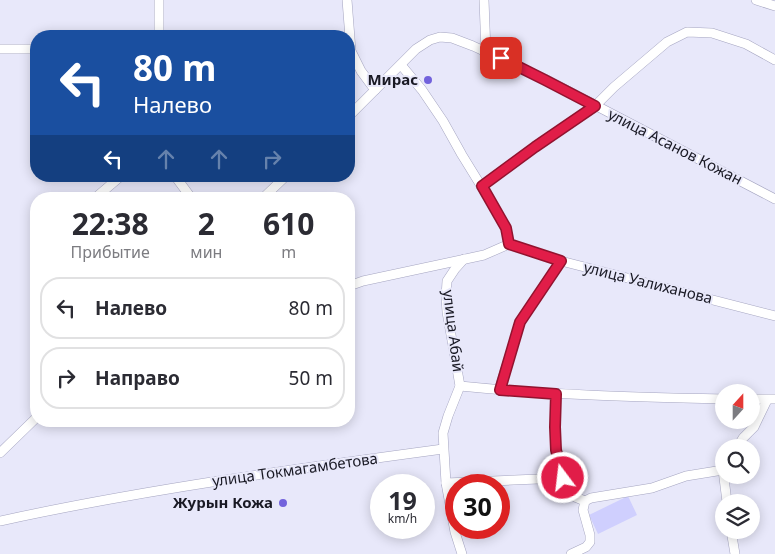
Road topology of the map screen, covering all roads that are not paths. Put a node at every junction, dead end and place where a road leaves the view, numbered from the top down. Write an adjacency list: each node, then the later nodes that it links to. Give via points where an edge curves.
1 (159, 0): 6 (street)
2 (348, 0): 7 (street)
3 (484, 0): 10 (street)
4 (756, 0): 5 (street)
5 (775, 6)
6 (158, 30)
7 (349, 30)
8 (0, 49): 9 (street)
9 (30, 49)
10 (486, 52): 13 (street, улица Асанов Кожан, via 452,38 440,37 416,49); 15 (street, улица Асанов Кожан)
11 (775, 60): 15 (street, via 746,44 712,33 687,32 660,48)
12 (355, 61): 14 (street)
13 (401, 65): 14 (street, улица Асанов Кожан); 19 (street, via 443,121)
14 (375, 90): 16 (street, улица Асанов Кожан)
15 (595, 106): 19 (street); 22 (street, улица Асанов Кожан)
16 (355, 110)
17 (114, 182): 20 (street)
18 (280, 182): 21 (street)
19 (482, 186): 23 (street, via 506,228)
20 (102, 192)
21 (269, 192)
22 (775, 199)
23 (509, 244): 24 (street); 25 (street, улица Уалиханова)
24 (465, 259): 26 (street); 28 (street, улица Абай, via 447,281 446,297)
25 (561, 261): 27 (street, улица Уалиханова); 29 (street, via 520,322)
26 (355, 284)
27 (775, 316)
28 (460, 386): 29 (street); 35 (street, улица Абай, via 443,433)
29 (500, 390): 30 (street)
30 (556, 394): 31 (street); 39 (street, via 556,450)
31 (715, 399)
32 (771, 399): 34 (street)
33 (30, 424): 36 (street)
34 (742, 439)
35 (443, 449): 38 (street, улица Абай); 42 (street, улица Токмагамбетова, via 175,487)
36 (0, 453)
37 (715, 470): 41 (street, via 652,488)
38 (445, 474)
39 (563, 478): 40 (street); 41 (street, via 575,498)
40 (510, 480)
41 (585, 501): 46 (street, via 590,542 586,548)
42 (0, 521)
43 (457, 539): 45 (street, улица Абай)
44 (732, 539): 47 (street)
45 (462, 554)
46 (571, 554)
47 (735, 554)

